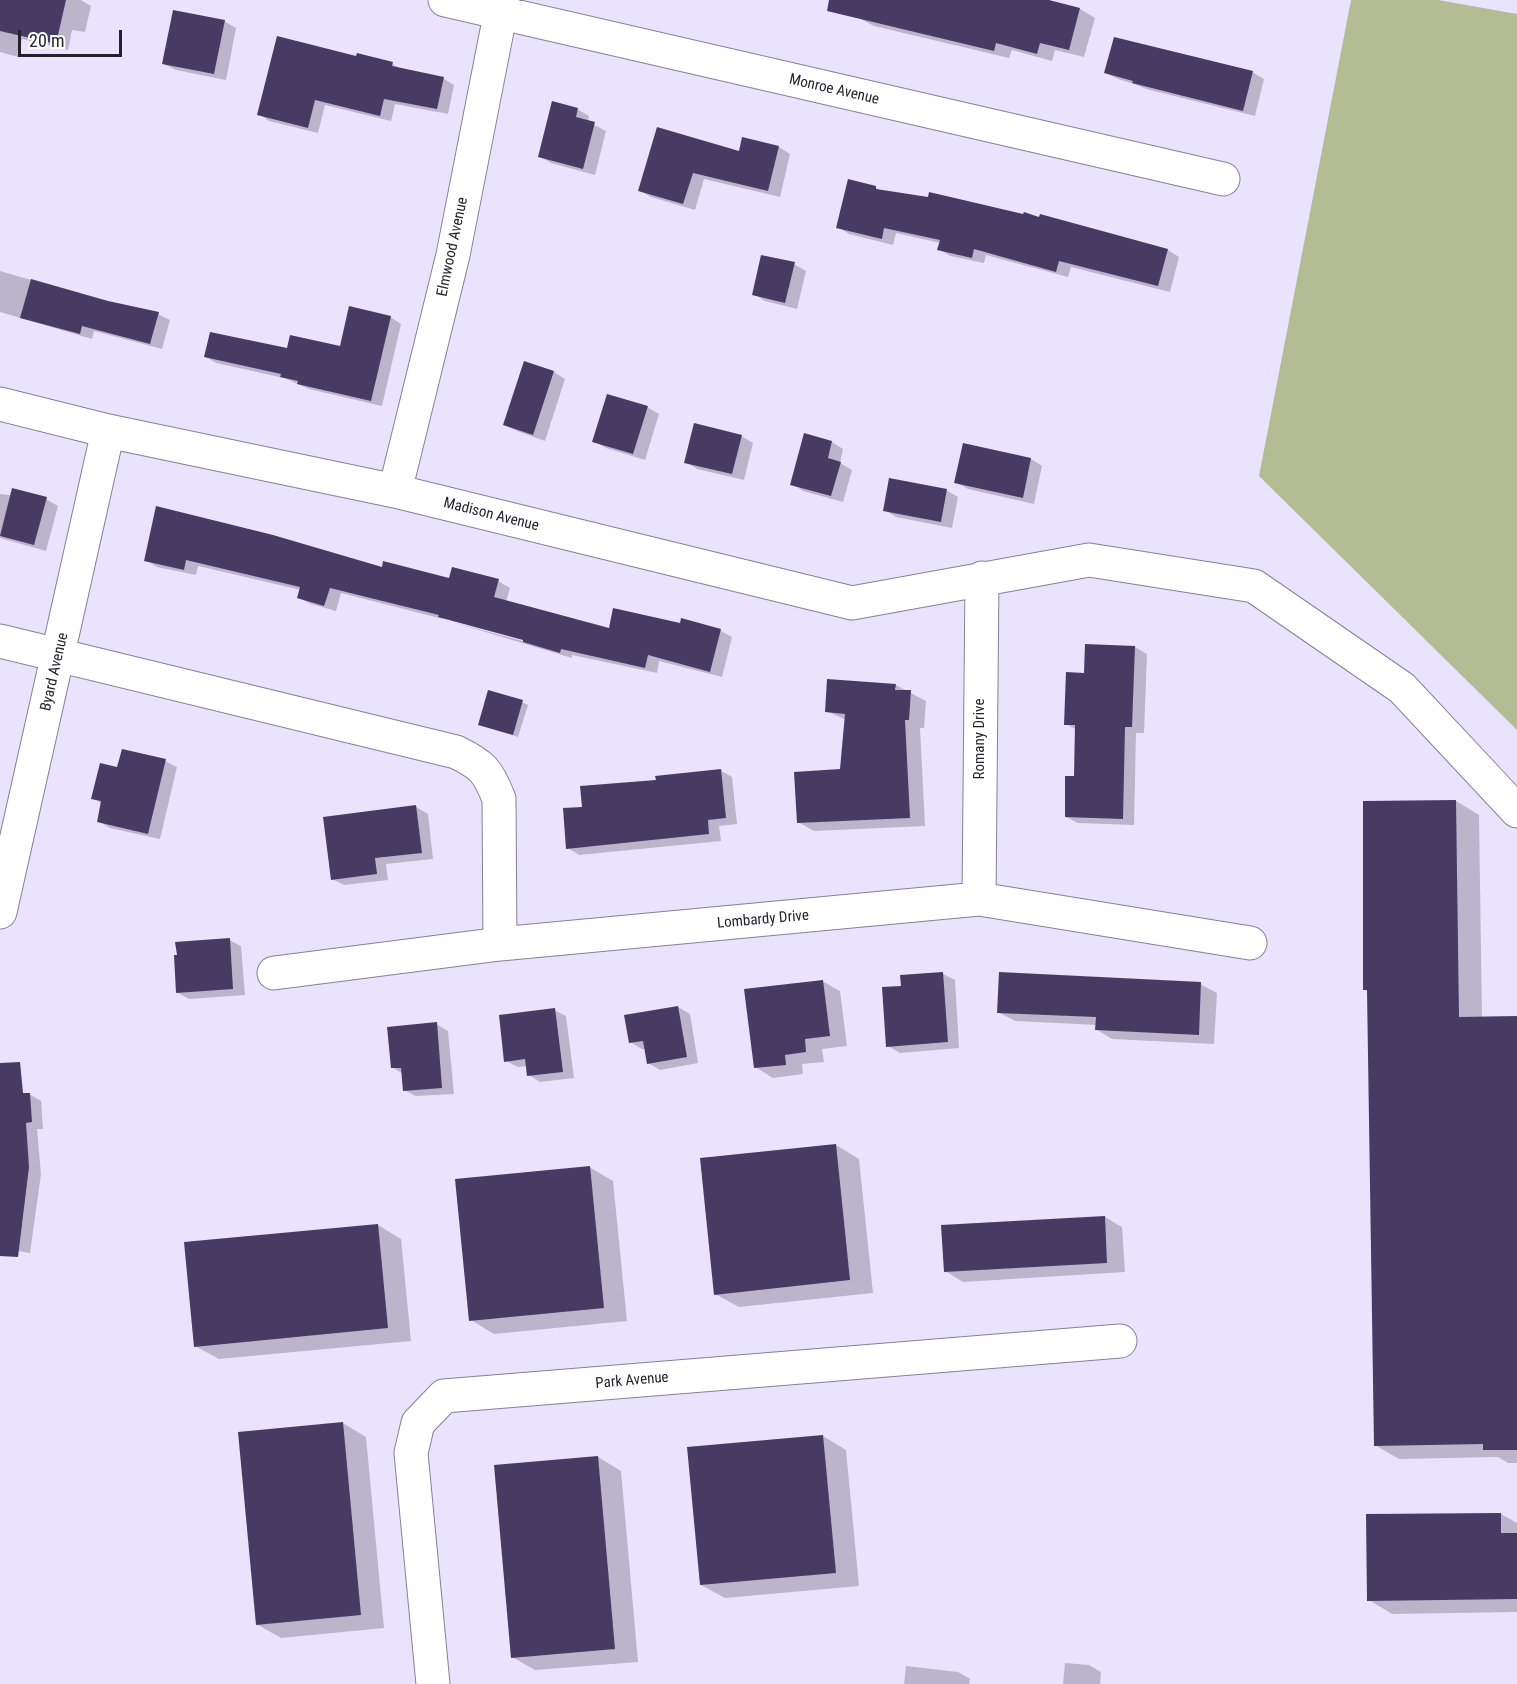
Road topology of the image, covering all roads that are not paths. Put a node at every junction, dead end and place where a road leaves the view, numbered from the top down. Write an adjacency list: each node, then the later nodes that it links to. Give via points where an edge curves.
1 (445, 0): 2 (street, Monroe Avenue)
2 (501, 6): 3 (street, Monroe Avenue); 6 (street, Elmwood Avenue, via 453,255)
3 (1223, 179)
4 (0, 404): 5 (street, Madison Avenue)
5 (108, 431): 6 (street, Madison Avenue); 9 (street, Byard Avenue)
6 (395, 491): 7 (street, Madison Avenue, via 852,603)
7 (982, 578): 10 (street, Madison Avenue, via 1089,560 1254,586 1402,688); 11 (street, Romany Drive)
8 (0, 641): 9 (street)
9 (59, 655): 12 (street, Byard Avenue); 14 (street, via 456,752 478,762 492,780 499,799)
10 (1517, 811)
11 (979, 899): 13 (street, Lombardy Drive); 14 (street, Lombardy Drive)
12 (0, 912)
13 (1250, 943)
14 (500, 944): 15 (street, Lombardy Drive)
15 (274, 973)
16 (1120, 1341): 17 (street, Park Avenue, via 444,1396 418,1423 411,1453)
17 (433, 1684)

